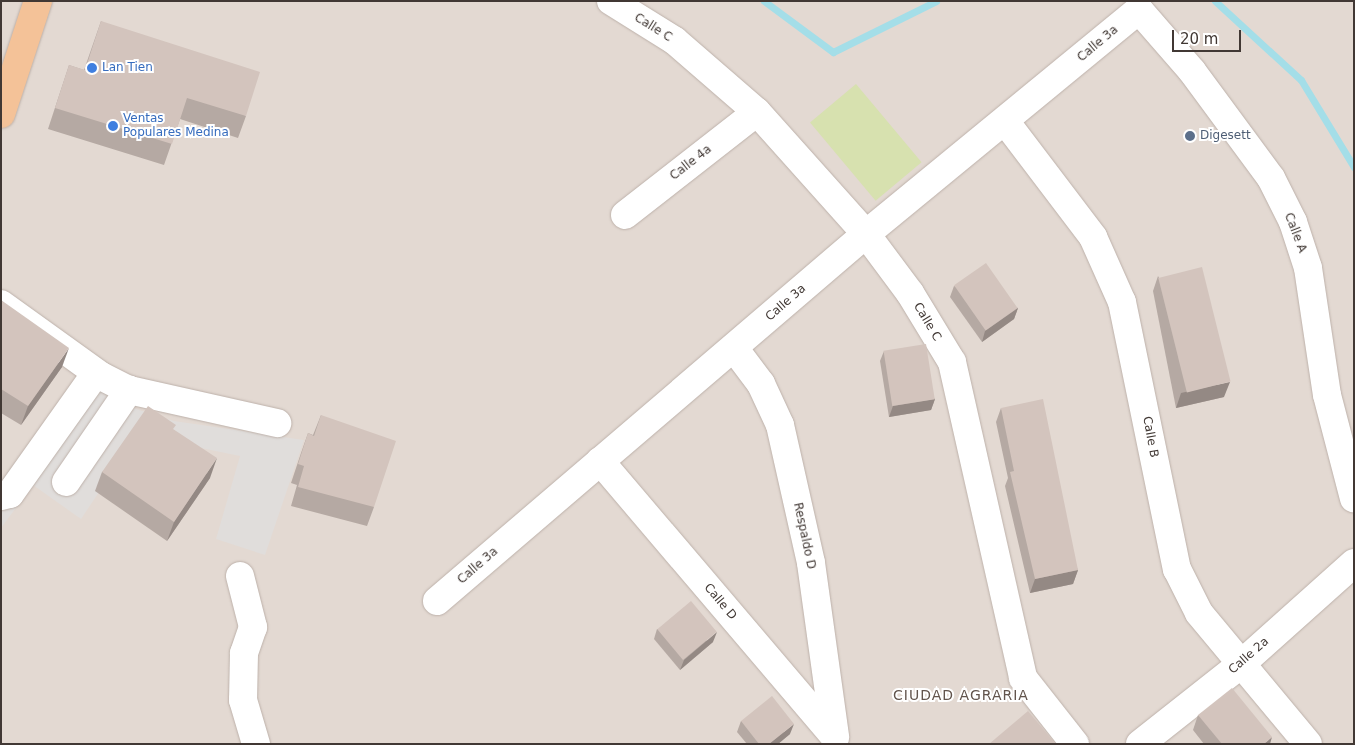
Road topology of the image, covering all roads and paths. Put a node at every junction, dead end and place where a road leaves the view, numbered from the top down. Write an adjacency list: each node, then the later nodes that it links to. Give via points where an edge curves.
1 (38, 1): 5 (main road)
2 (611, 1): 4 (street, Calle C, via 675,41)
3 (1139, 6): 6 (street, Calle 3a); 17 (street, Calle A, via 1192,70 1270,178 1293,222 1308,268 1327,395)
4 (757, 112): 7 (street, Calle 4a); 8 (street, Calle C)
5 (1, 114)
6 (1004, 121): 8 (street, Calle 3a); 21 (street, Calle B, via 1093,237 1122,302 1177,569 1199,613)
7 (625, 215)
8 (866, 234): 10 (street, Calle 3a); 24 (street, Calle C, via 910,293 952,362 1023,678)
9 (1, 304): 11 (street)
10 (734, 348): 14 (street, Calle 3a); 22 (street, Respaldo D, via 761,384 780,425 811,564)
11 (96, 373): 12 (street); 16 (street, via 10,494)
12 (129, 390): 13 (street); 15 (street)
13 (277, 423)
14 (600, 461): 20 (street, Calle 3a); 22 (street, Calle D)
15 (66, 482)
16 (1, 496)
17 (1354, 499)
18 (1354, 563): 21 (street, Calle 2a)
19 (240, 576): 23 (street, via 254,627 243,659 243,700)
20 (438, 600)
21 (1240, 666): 25 (street, Calle 2a); 26 (street, Calle B)
22 (838, 740)
23 (256, 744)
24 (1075, 744)
25 (1140, 744)
26 (1308, 744)

